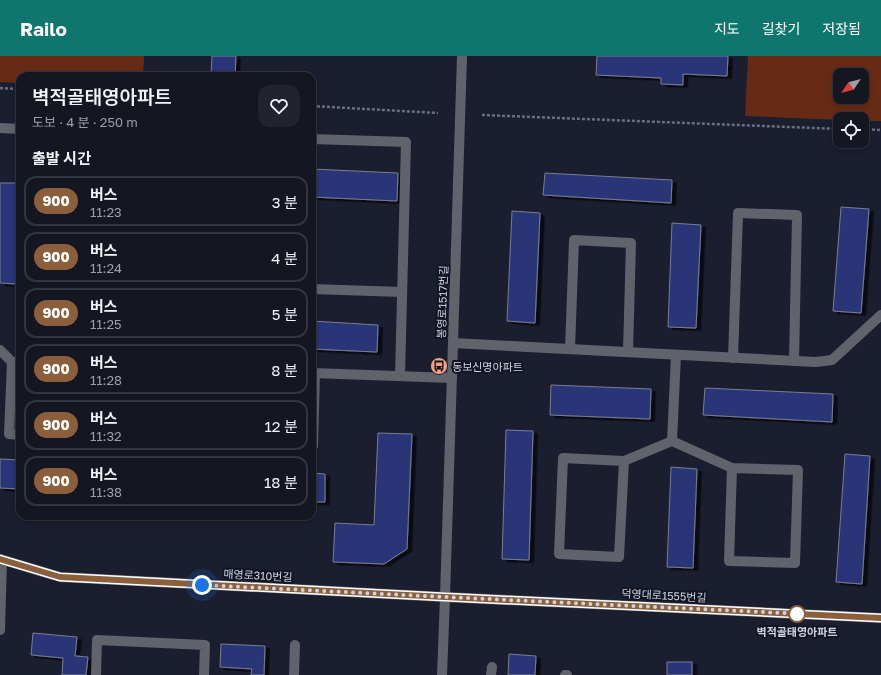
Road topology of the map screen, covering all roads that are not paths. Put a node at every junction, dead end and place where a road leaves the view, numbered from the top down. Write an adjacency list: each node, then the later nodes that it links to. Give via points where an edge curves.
1 (462, 56): 8 (street, 봉영로1517번길)
2 (0, 128): 3 (street)
3 (16, 129)
4 (316, 139): 6 (street, via 406,142)
5 (316, 289): 6 (street)
6 (402, 292): 17 (street)
7 (881, 315): 14 (street, via 832,360)
8 (453, 343): 9 (street); 18 (street, 봉영로1517번길)
9 (570, 349): 11 (street); 11 (street, via 574,240 632,243)
10 (0, 350): 15 (street)
11 (628, 352): 12 (street)
12 (676, 355): 13 (street); 20 (street)
13 (733, 358): 14 (street); 14 (street, via 738,213 797,215)
14 (794, 361)
15 (16, 362): 19 (street, via 9,434)
16 (316, 373): 17 (street)
17 (400, 376): 18 (street)
18 (452, 378): 24 (street, 봉영로1517번길)
19 (16, 435)
20 (672, 441): 21 (street); 22 (street)
21 (624, 461): 21 (street, via 619,557 559,554 563,458)
22 (732, 468): 22 (street, via 729,561 795,563 798,470)
23 (1, 560): 24 (street, 매영로310번길, via 60,577); 26 (street)
24 (445, 597): 25 (street, 덕영대로1555번길); 31 (street, 봉영로1517번길)
25 (881, 618)
26 (0, 630)
27 (295, 645): 30 (street)
28 (96, 675): 29 (street, via 97,640 205,645)
29 (204, 675)
30 (294, 675)
31 (442, 675)

